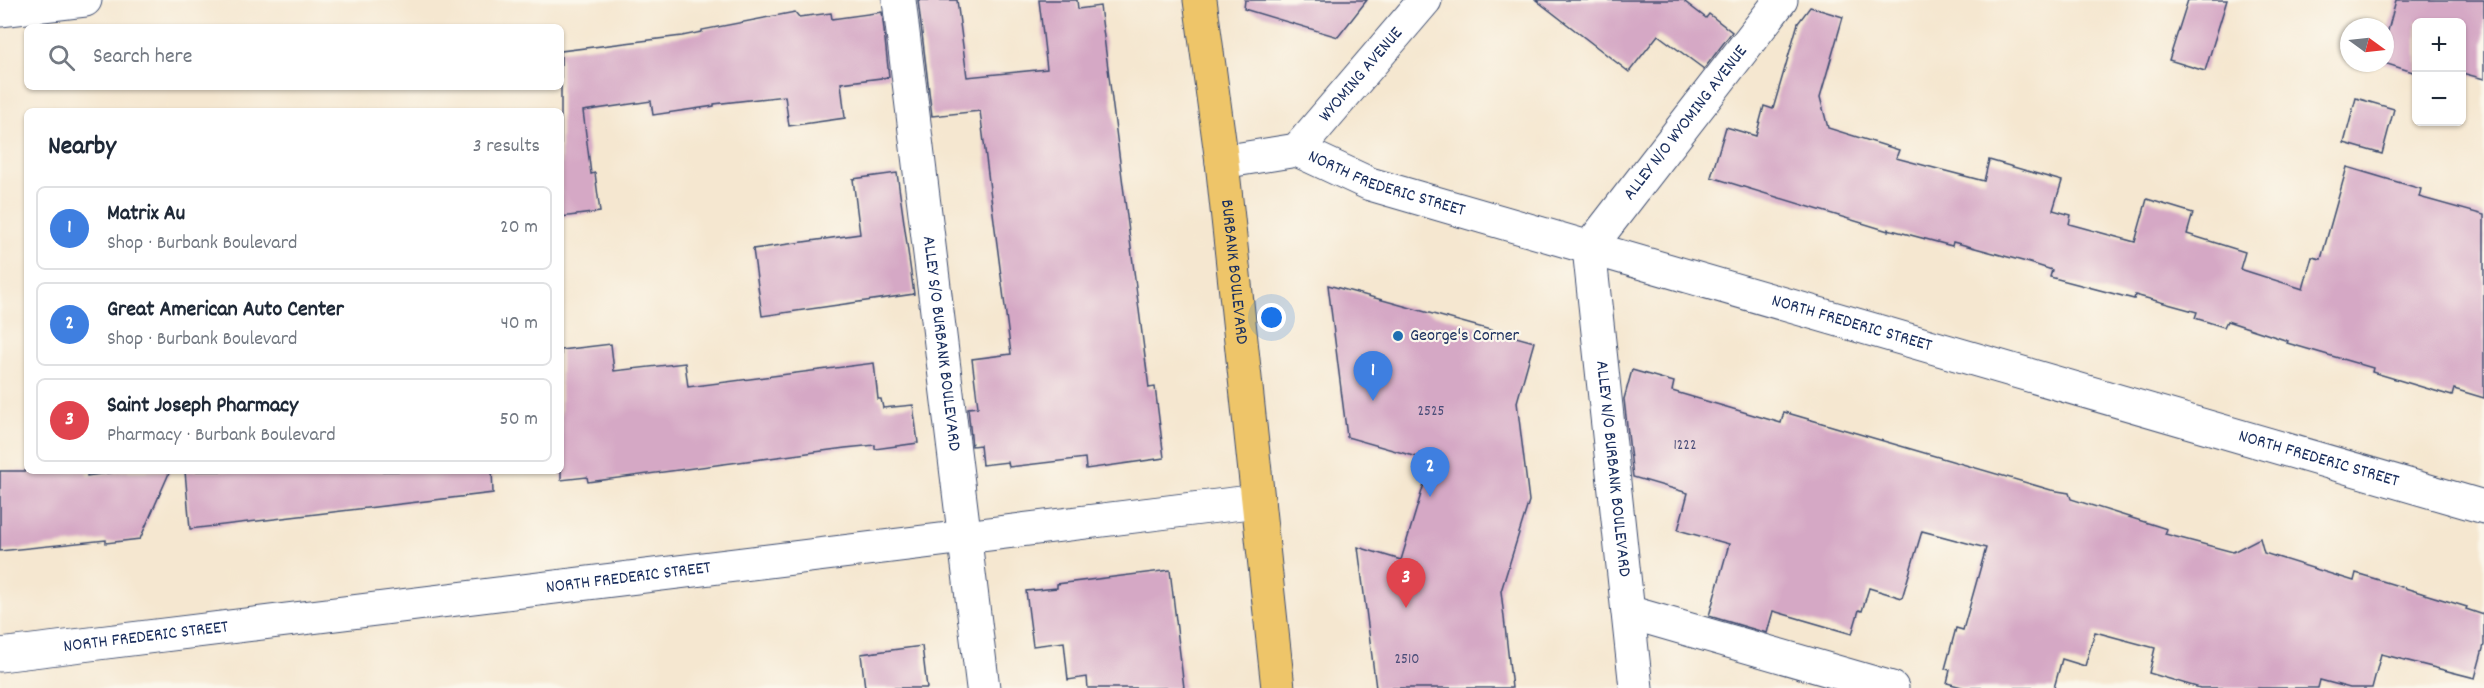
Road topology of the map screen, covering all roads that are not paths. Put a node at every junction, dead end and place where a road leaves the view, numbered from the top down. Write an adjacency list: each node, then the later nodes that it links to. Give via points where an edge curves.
1 (85, 0): 6 (street)
2 (899, 0): 12 (street, ALLEY S/O BURBANK BOULEVARD)
3 (1200, 0): 8 (main road, BURBANK BOULEVARD)
4 (1425, 0): 7 (street, WYOMING AVENUE)
5 (1781, 0): 9 (street, ALLEY N/O WYOMING AVENUE)
6 (0, 10)
7 (1298, 150): 8 (street, NORTH FREDERIC STREET); 9 (street, NORTH FREDERIC STREET, via 1370,184)
8 (1222, 162): 10 (main road, BURBANK BOULEVARD)
9 (1589, 248): 11 (street, NORTH FREDERIC STREET); 13 (street, ALLEY N/O BURBANK BOULEVARD)
10 (1258, 501): 12 (street, NORTH FREDERIC STREET); 16 (main road, BURBANK BOULEVARD)
11 (2484, 507)
12 (964, 536): 14 (street, NORTH FREDERIC STREET); 15 (street, ALLEY S/O BURBANK BOULEVARD)
13 (1628, 612): 17 (street, ALLEY N/O BURBANK BOULEVARD); 18 (street)
14 (0, 655)
15 (982, 688)
16 (1278, 688)
17 (1636, 688)
18 (1892, 688)

